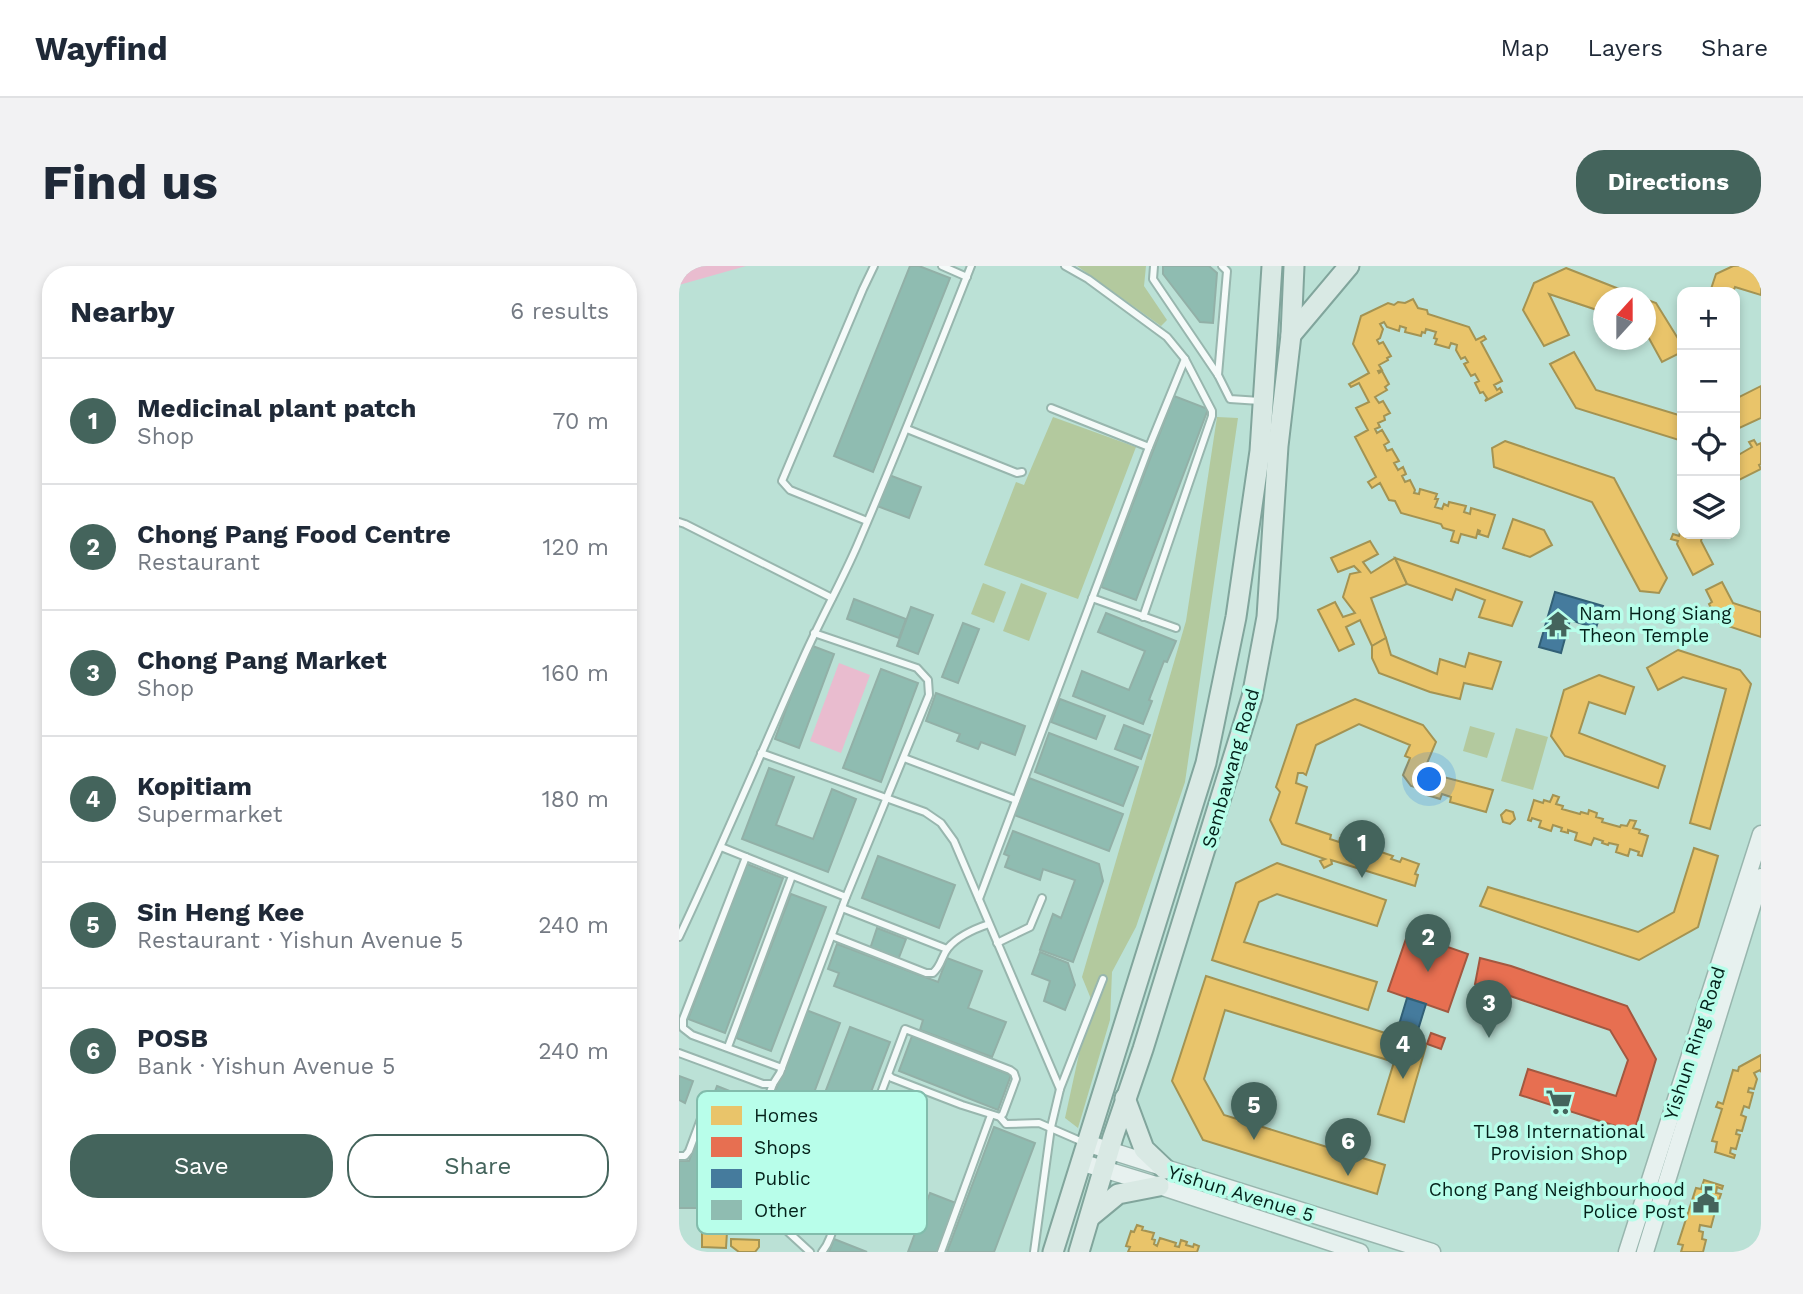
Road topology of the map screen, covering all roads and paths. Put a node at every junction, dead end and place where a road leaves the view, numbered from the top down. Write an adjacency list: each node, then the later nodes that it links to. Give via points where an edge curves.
1 (874, 266): 20 (lane, via 782,481 790,490)
2 (942, 266): 11 (lane)
3 (971, 266): 11 (lane)
4 (1065, 266): 13 (lane, via 1167,337)
5 (1154, 266): 14 (lane, via 1153,279)
6 (1223, 266): 14 (lane, via 1227,271)
7 (1259, 266): 10 (main road)
8 (1294, 266): 12 (main road, Sembawang Road)
9 (1349, 266): 12 (main road)
10 (1272, 274): 15 (main road, Sembawang Road)
11 (967, 276): 17 (lane)
12 (1291, 335): 54 (main road, Sembawang Road, via 1278,446 1267,617 1252,697)
13 (1185, 359): 18 (lane); 24 (lane, via 1212,416)
14 (1218, 375): 15 (lane, via 1230,399)
15 (1262, 401): 59 (main road, Sembawang Road, via 1260,451 1236,617 1206,763)
16 (1051, 408): 18 (lane)
17 (907, 429): 19 (lane); 20 (lane)
18 (1149, 447): 23 (lane)
19 (1022, 472)
20 (867, 521): 22 (lane)
21 (679, 522): 22 (lane)
22 (832, 597): 26 (lane)
23 (1092, 598): 24 (lane); 30 (lane)
24 (1143, 617): 25 (lane)
25 (1176, 628)
26 (814, 633): 27 (lane); 28 (lane, via 917,668 928,680 929,695)
27 (761, 753): 29 (lane); 32 (lane)
28 (904, 758): 29 (lane); 30 (lane)
29 (887, 798): 36 (lane); 38 (lane, via 925,812 940,823 954,841)
30 (1016, 800): 38 (lane)
31 (1761, 834): 63 (main road, Yishun Ring Road)
32 (721, 847): 33 (lane); 42 (lane)
33 (746, 857): 34 (lane); 46 (lane, via 683,1019 683,1028 692,1035)
34 (792, 876): 36 (lane); 46 (lane)
35 (1761, 877): 63 (main road, Yishun Ring Road)
36 (846, 897): 39 (lane)
37 (1042, 898): 43 (lane, via 1030,927)
38 (979, 899): 40 (lane)
39 (842, 908): 41 (lane); 44 (lane)
40 (989, 924): 43 (lane); 44 (lane, via 972,930)
41 (832, 936): 44 (lane, via 926,973 940,967); 48 (lane)
42 (679, 937)
43 (997, 943): 51 (lane)
44 (947, 949)
45 (1103, 979): 51 (lane)
46 (728, 1047): 48 (lane)
47 (679, 1053): 50 (lane)
48 (782, 1068): 50 (lane)
49 (888, 1074): 53 (lane); 55 (lane); 56 (lane, via 905,1029 1010,1070 1016,1079)
50 (773, 1084): 52 (lane)
51 (1060, 1089): 57 (lane)
52 (770, 1091)
53 (882, 1091)
54 (1125, 1098): 61 (main road, Sembawang Road); 62 (main road, via 1144,1149)
55 (992, 1115): 56 (lane); 69 (lane)
56 (1000, 1118): 57 (lane, via 1006,1124)
57 (1051, 1127): 59 (lane, Yishun Avenue 5); 70 (lane)
58 (697, 1130): 60 (lane, via 689,1151)
59 (1083, 1153): 61 (main road, Yishun Avenue 5); 71 (main road, Sembawang Road)
60 (679, 1156)
61 (1106, 1160): 62 (main road, Yishun Avenue 5); 64 (main road, Sembawang Road)
62 (1162, 1178): 64 (main road, via 1118,1194); 73 (main road, Yishun Avenue 5); 74 (main road, Yishun Avenue 5)
63 (1654, 1194): 75 (main road, Yishun Ring Road); 76 (main road, Yishun Ring Road)
64 (1090, 1217): 72 (main road, Sembawang Road)
65 (791, 1234): 67 (lane)
66 (830, 1234): 68 (lane)
67 (810, 1252)
68 (822, 1252)
69 (941, 1252)
70 (1034, 1252)
71 (1053, 1252)
72 (1079, 1252)
73 (1360, 1252)
74 (1432, 1252)
75 (1627, 1252)
76 (1645, 1252)

